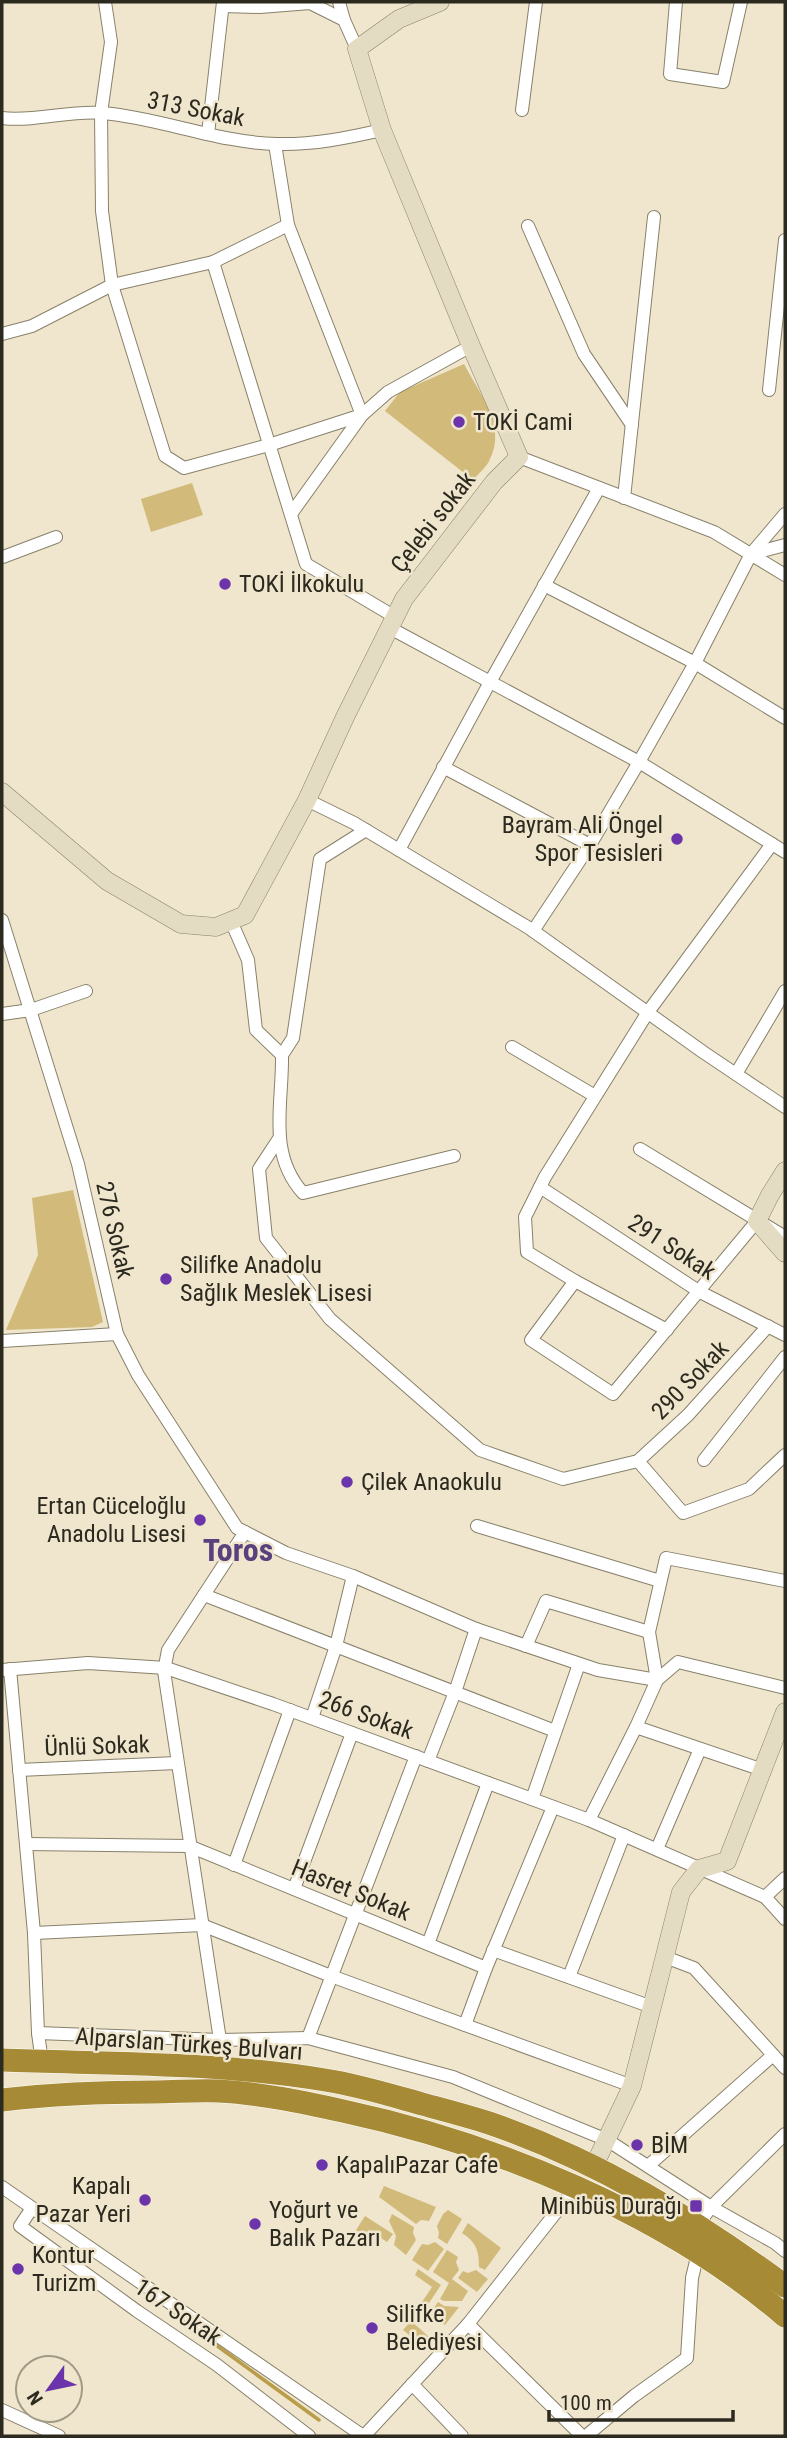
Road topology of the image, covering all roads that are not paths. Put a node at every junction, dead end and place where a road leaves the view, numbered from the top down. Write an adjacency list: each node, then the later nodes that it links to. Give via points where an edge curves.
1 (105, 2): 11 (street, via 111,42)
2 (339, 2): 8 (street)
3 (440, 2): 9 (street, via 399,19)
4 (536, 2): 10 (street)
5 (676, 2): 6 (street, via 670,74 723,82)
6 (741, 2)
7 (223, 4): 8 (street, via 260,8 310,3); 14 (street)
8 (344, 20): 9 (street)
9 (357, 49): 13 (street)
10 (522, 110)
11 (101, 113): 12 (street, 313 Sokak); 14 (street, 313 Sokak); 21 (street, via 103,211)
12 (2, 118)
13 (382, 130): 15 (street, 313 Sokak, via 333,141); 23 (street)
14 (208, 134): 15 (street, 313 Sokak)
15 (275, 144): 17 (street)
16 (654, 216): 26 (street)
17 (288, 225): 20 (street); 25 (street)
18 (528, 226): 26 (street, via 584,354)
19 (785, 240): 24 (street)
20 (213, 262): 21 (street); 27 (street)
21 (112, 285): 22 (street, via 32,326); 27 (street, via 165,456 184,468)
22 (2, 334)
23 (471, 346): 25 (street, via 387,392); 28 (street)
24 (769, 390)
25 (362, 415): 27 (street); 31 (street)
26 (632, 425): 30 (street)
27 (269, 444): 31 (street)
28 (519, 457): 29 (street); 39 (street, Çelebi sokak, via 494,482 404,599)
29 (598, 488): 30 (street); 38 (street)
30 (625, 498): 35 (street, via 714,532)
31 (291, 514): 39 (street, via 306,564)
32 (785, 514): 35 (street)
33 (56, 537): 36 (street)
34 (785, 545): 35 (street)
35 (751, 554): 37 (street); 40 (street)
36 (4, 560)
37 (785, 575)
38 (544, 584): 40 (street); 41 (street)
39 (392, 622): 41 (street); 46 (street, Çelebi sokak)
40 (695, 663): 42 (street); 43 (street)
41 (489, 681): 43 (street); 44 (street)
42 (785, 718)
43 (639, 762): 48 (street); 49 (street)
44 (443, 767): 48 (street); 50 (street)
45 (2, 792): 52 (street, via 107,881 181,924 216,927)
46 (307, 800): 47 (street); 52 (street, Çelebi sokak, via 245,915)
47 (366, 830): 50 (street); 60 (street, via 320,859 293,1038)
48 (590, 845): 53 (street)
49 (781, 846): 57 (street)
50 (399, 850): 53 (street)
51 (2, 920): 56 (street, 276 Sokak)
52 (231, 921): 60 (street, via 248,960 256,1030)
53 (533, 931): 57 (street)
54 (86, 990): 56 (street)
55 (785, 991): 61 (street)
56 (31, 1010): 58 (street); 76 (street, 276 Sokak, via 78,1164)
57 (648, 1012): 61 (street); 62 (street)
58 (2, 1014)
59 (512, 1046): 62 (street)
60 (282, 1055): 64 (street)
61 (736, 1074): 63 (street)
62 (595, 1097): 68 (street)
63 (785, 1107)
64 (280, 1137): 66 (street, via 284,1164 303,1193); 82 (street, via 259,1169 266,1238 330,1319 480,1450 563,1479)
65 (640, 1149): 69 (street)
66 (454, 1156)
67 (785, 1171): 69 (street)
68 (540, 1187): 72 (street, via 525,1217 527,1252); 73 (street, 291 Sokak)
69 (757, 1221): 70 (street); 71 (street); 73 (street)
70 (785, 1237)
71 (785, 1252)
72 (575, 1281): 75 (street); 75 (street, via 531,1340 613,1394)
73 (700, 1292): 74 (street, 291 Sokak); 75 (street)
74 (768, 1326): 77 (street, 291 Sokak); 82 (street, 290 Sokak, via 688,1415)
75 (667, 1330)
76 (117, 1334): 78 (street); 84 (street, 276 Sokak, via 138,1375)
77 (785, 1335)
78 (2, 1341)
79 (785, 1357): 81 (street)
80 (785, 1455): 82 (street, via 749,1489 683,1513)
81 (704, 1460)
82 (638, 1461)
83 (477, 1526): 86 (street)
84 (241, 1530): 85 (street, via 286,1553); 88 (street)
85 (353, 1576): 89 (street); 91 (street)
86 (660, 1581): 87 (street, via 666,1558); 90 (street)
87 (785, 1581)
88 (204, 1595): 91 (street); 94 (street, via 168,1650)
89 (476, 1629): 92 (street); 98 (street)
90 (649, 1632): 92 (street, via 546,1601); 96 (street)
91 (336, 1646): 98 (street); 101 (street)
92 (526, 1646): 93 (street)
93 (579, 1664): 96 (street); 103 (street)
94 (164, 1667): 95 (street, 266 Sokak, via 88,1663); 99 (street, 266 Sokak); 108 (street)
95 (6, 1670): 109 (street)
96 (657, 1680): 97 (street, via 678,1662); 102 (street)
97 (785, 1688)
98 (455, 1692): 103 (street); 107 (street)
99 (290, 1710): 101 (street, 266 Sokak); 119 (street)
100 (785, 1715): 110 (street)
101 (312, 1718): 104 (street, 266 Sokak)
102 (636, 1727): 105 (street); 114 (street)
103 (555, 1731): 112 (street)
104 (352, 1733): 106 (street, 266 Sokak); 122 (street)
105 (700, 1749): 110 (street); 118 (street)
106 (415, 1756): 107 (street, 266 Sokak); 124 (street)
107 (428, 1761): 111 (street, 266 Sokak)
108 (177, 1763): 109 (street, Ünlü Sokak); 117 (street)
109 (19, 1770): 116 (street)
110 (763, 1770): 120 (street, via 727,1861)
111 (488, 1783): 112 (street, 266 Sokak); 128 (street)
112 (532, 1799): 113 (street, 266 Sokak)
113 (553, 1807): 114 (street, 266 Sokak); 129 (street)
114 (589, 1820): 115 (street, 266 Sokak)
115 (624, 1835): 118 (street, 266 Sokak); 133 (street)
116 (26, 1844): 117 (street, Hasret Sokak); 127 (street)
117 (190, 1846): 119 (street, Hasret Sokak); 126 (street)
118 (657, 1849): 120 (street, 266 Sokak)
119 (234, 1865): 122 (street, Hasret Sokak)
120 (702, 1868): 123 (street, 266 Sokak); 130 (street, via 681,1892)
121 (785, 1878): 123 (street)
122 (293, 1889): 124 (street, Hasret Sokak)
123 (765, 1897): 125 (street)
124 (355, 1914): 128 (street, Hasret Sokak); 132 (street)
125 (785, 1919)
126 (202, 1924): 127 (street); 132 (street); 138 (street)
127 (34, 1933): 136 (street)
128 (428, 1944): 131 (street, Hasret Sokak)
129 (493, 1950): 131 (street); 133 (street)
130 (664, 1956): 134 (street); 139 (street, via 694,1968)
131 (486, 1968): 135 (street)
132 (331, 1976): 135 (street); 137 (street)
133 (569, 1977): 134 (street)
134 (652, 2007): 144 (street)
135 (466, 2025): 144 (street)
136 (38, 2033): 138 (street); 141 (street)
137 (308, 2039): 138 (street); 147 (street, via 453,2077)
138 (220, 2040): 142 (street)
139 (773, 2054): 143 (street); 149 (street)
140 (2, 2060): 141 (highway, Alparslan Türkeş Bulvarı)
141 (42, 2062): 142 (highway, Alparslan Türkeş Bulvarı)
142 (221, 2068): 148 (highway, Alparslan Türkeş Bulvarı, via 325,2080 387,2094 489,2123)
143 (785, 2068)
144 (632, 2085): 147 (street)
145 (2, 2099): 151 (highway, Alparslan Türkeş Bulvarı, via 218,2091 293,2099 474,2147)
146 (785, 2134): 153 (street)
147 (607, 2140): 148 (street); 149 (street)
148 (594, 2166): 153 (highway, Alparslan Türkeş Bulvarı)
149 (648, 2166): 153 (street)
150 (2, 2187): 152 (street)
151 (576, 2187): 155 (highway, Alparslan Türkeş Bulvarı); 158 (street)
152 (32, 2208): 162 (street, 167 Sokak, via 20,2226); 163 (street)
153 (705, 2216): 154 (street); 156 (highway, Alparslan Türkeş Bulvarı)
154 (782, 2243)
155 (698, 2253): 157 (highway, Alparslan Türkeş Bulvarı); 165 (street, via 687,2358)
156 (785, 2286)
157 (785, 2316)
158 (468, 2324): 159 (street); 165 (street)
159 (412, 2384): 163 (street); 164 (street)
160 (2, 2410): 161 (street)
161 (53, 2434)
162 (309, 2436)
163 (363, 2436)
164 (462, 2436)
165 (584, 2436)

